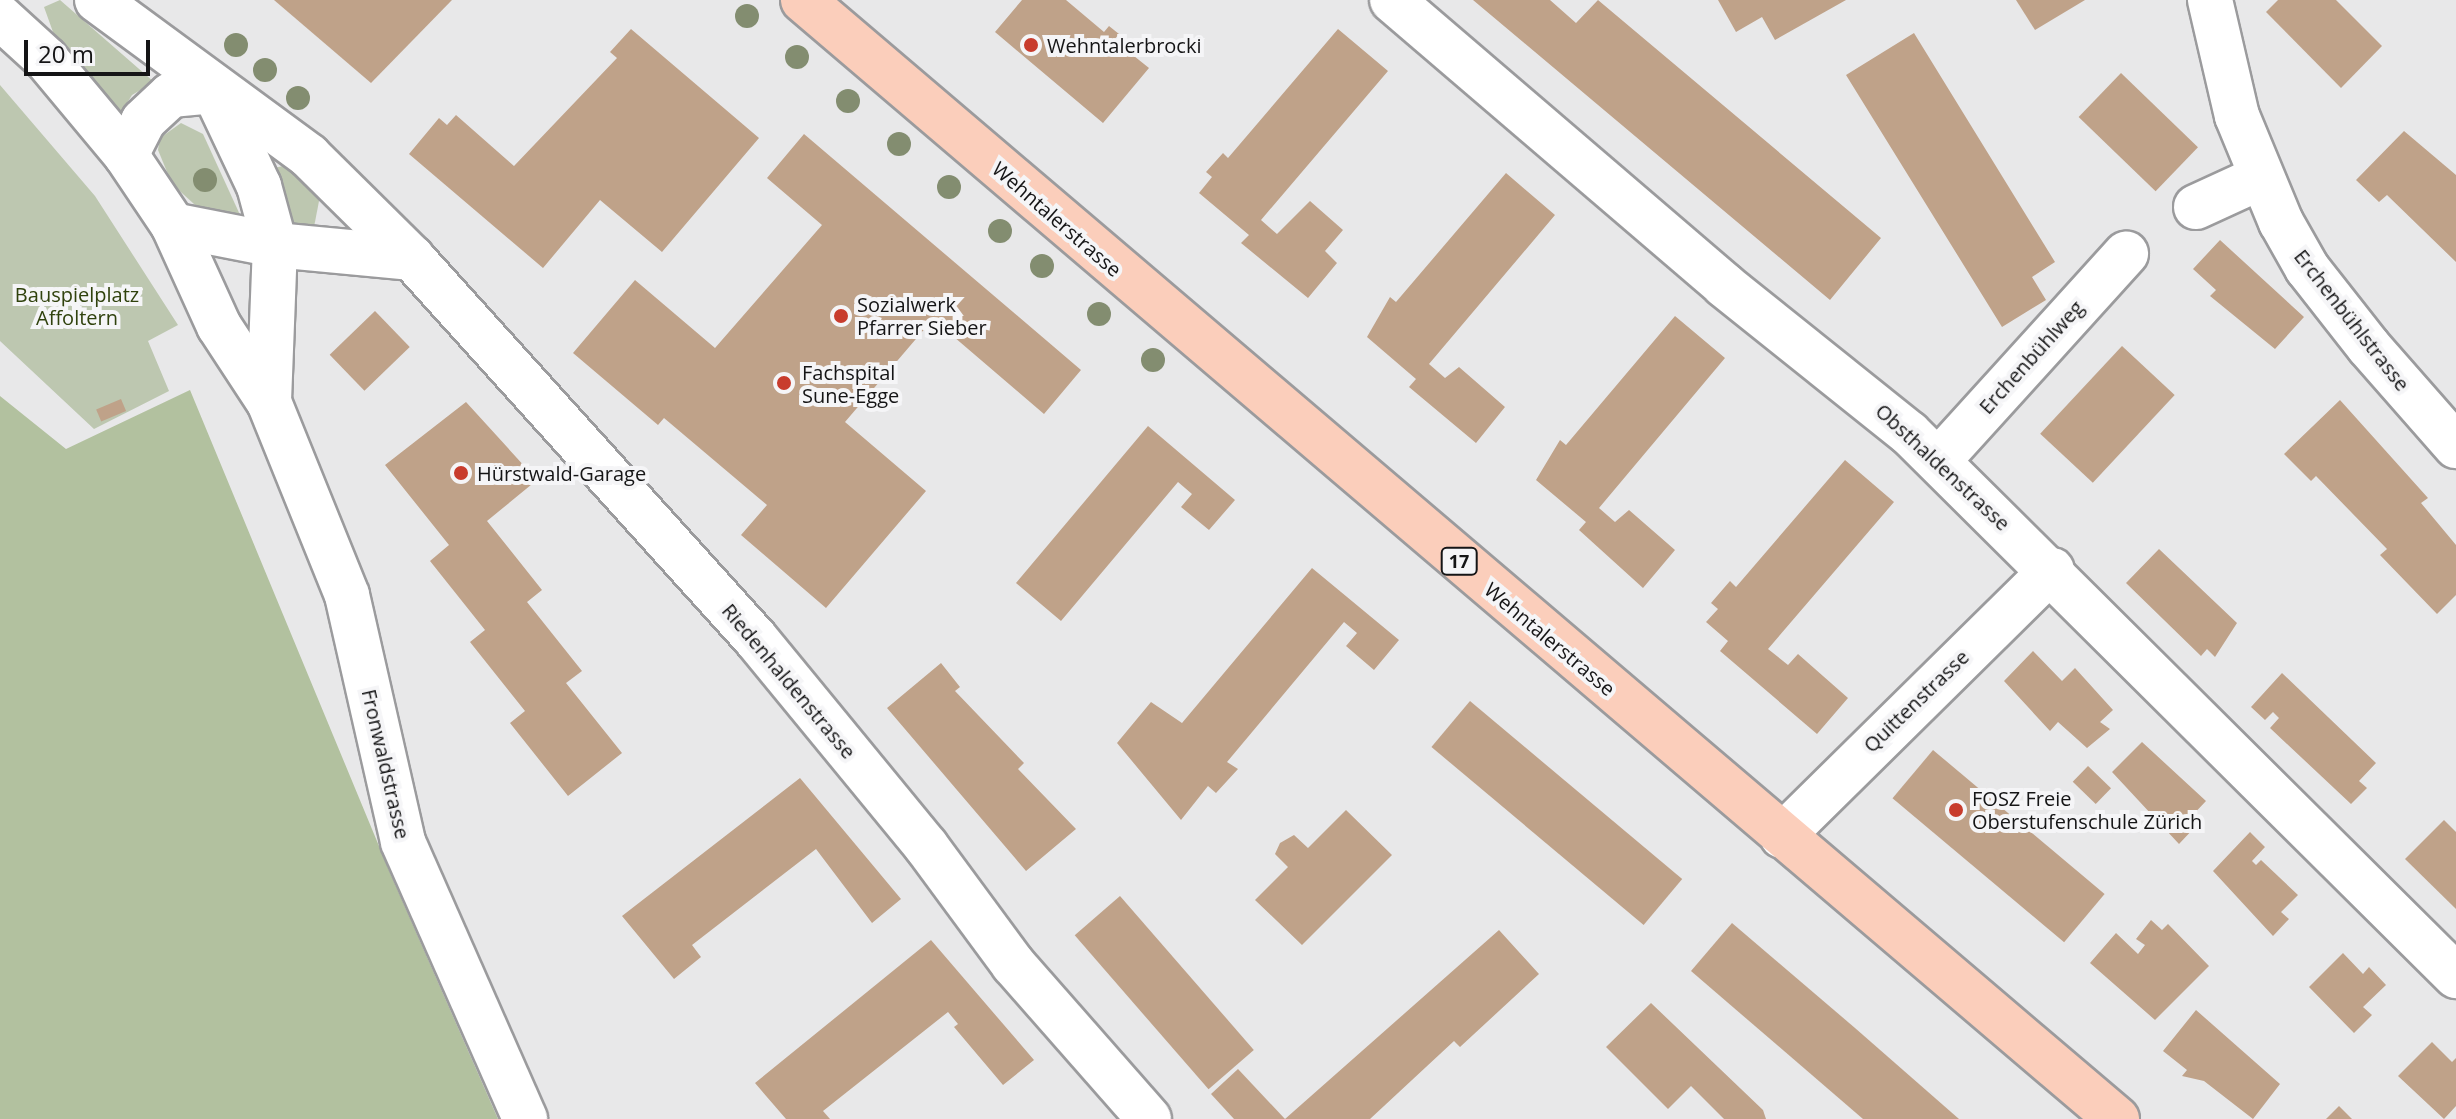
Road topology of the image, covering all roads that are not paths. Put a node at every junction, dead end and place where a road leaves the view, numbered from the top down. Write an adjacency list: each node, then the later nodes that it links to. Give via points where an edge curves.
1 (97, 0): 6 (street, Riedenhaldenstrasse)
2 (803, 0): 18 (main road, Wehntalerstrasse / 17)
3 (1392, 0): 16 (street, Obsthaldenstrasse)
4 (2210, 0): 8 (street, Erchenbühlstrasse, via 2237,116)
5 (0, 17): 7 (street, Fronwaldstrasse, via 46,59)
6 (214, 91): 7 (street, via 171,95 143,121); 11 (street, Fronwaldstrasse, via 259,186); 13 (street, Riedenhaldenstrasse, via 309,156)
7 (126, 155): 10 (street, Fronwaldstrasse)
8 (2259, 178): 9 (street); 15 (street, Erchenbühlstrasse, via 2307,268)
9 (2196, 207)
10 (173, 225): 11 (street); 14 (street, Fronwaldstrasse, via 219,326)
11 (275, 245): 13 (street); 14 (street, Fronwaldstrasse)
12 (2126, 254): 16 (street, Erchenbühlweg)
13 (412, 258): 21 (street, Riedenhaldenstrasse, via 756,639 926,846 1013,964)
14 (269, 402): 20 (street, Fronwaldstrasse, via 347,595 403,842)
15 (2456, 446)
16 (1938, 461): 17 (street, Obsthaldenstrasse)
17 (2052, 570): 18 (street, Quittenstrasse); 19 (street, Obsthaldenstrasse)
18 (1782, 836): 22 (main road, Wehntalerstrasse / 17)
19 (2456, 976)
20 (525, 1119)
21 (1149, 1119)
22 (2117, 1119)

